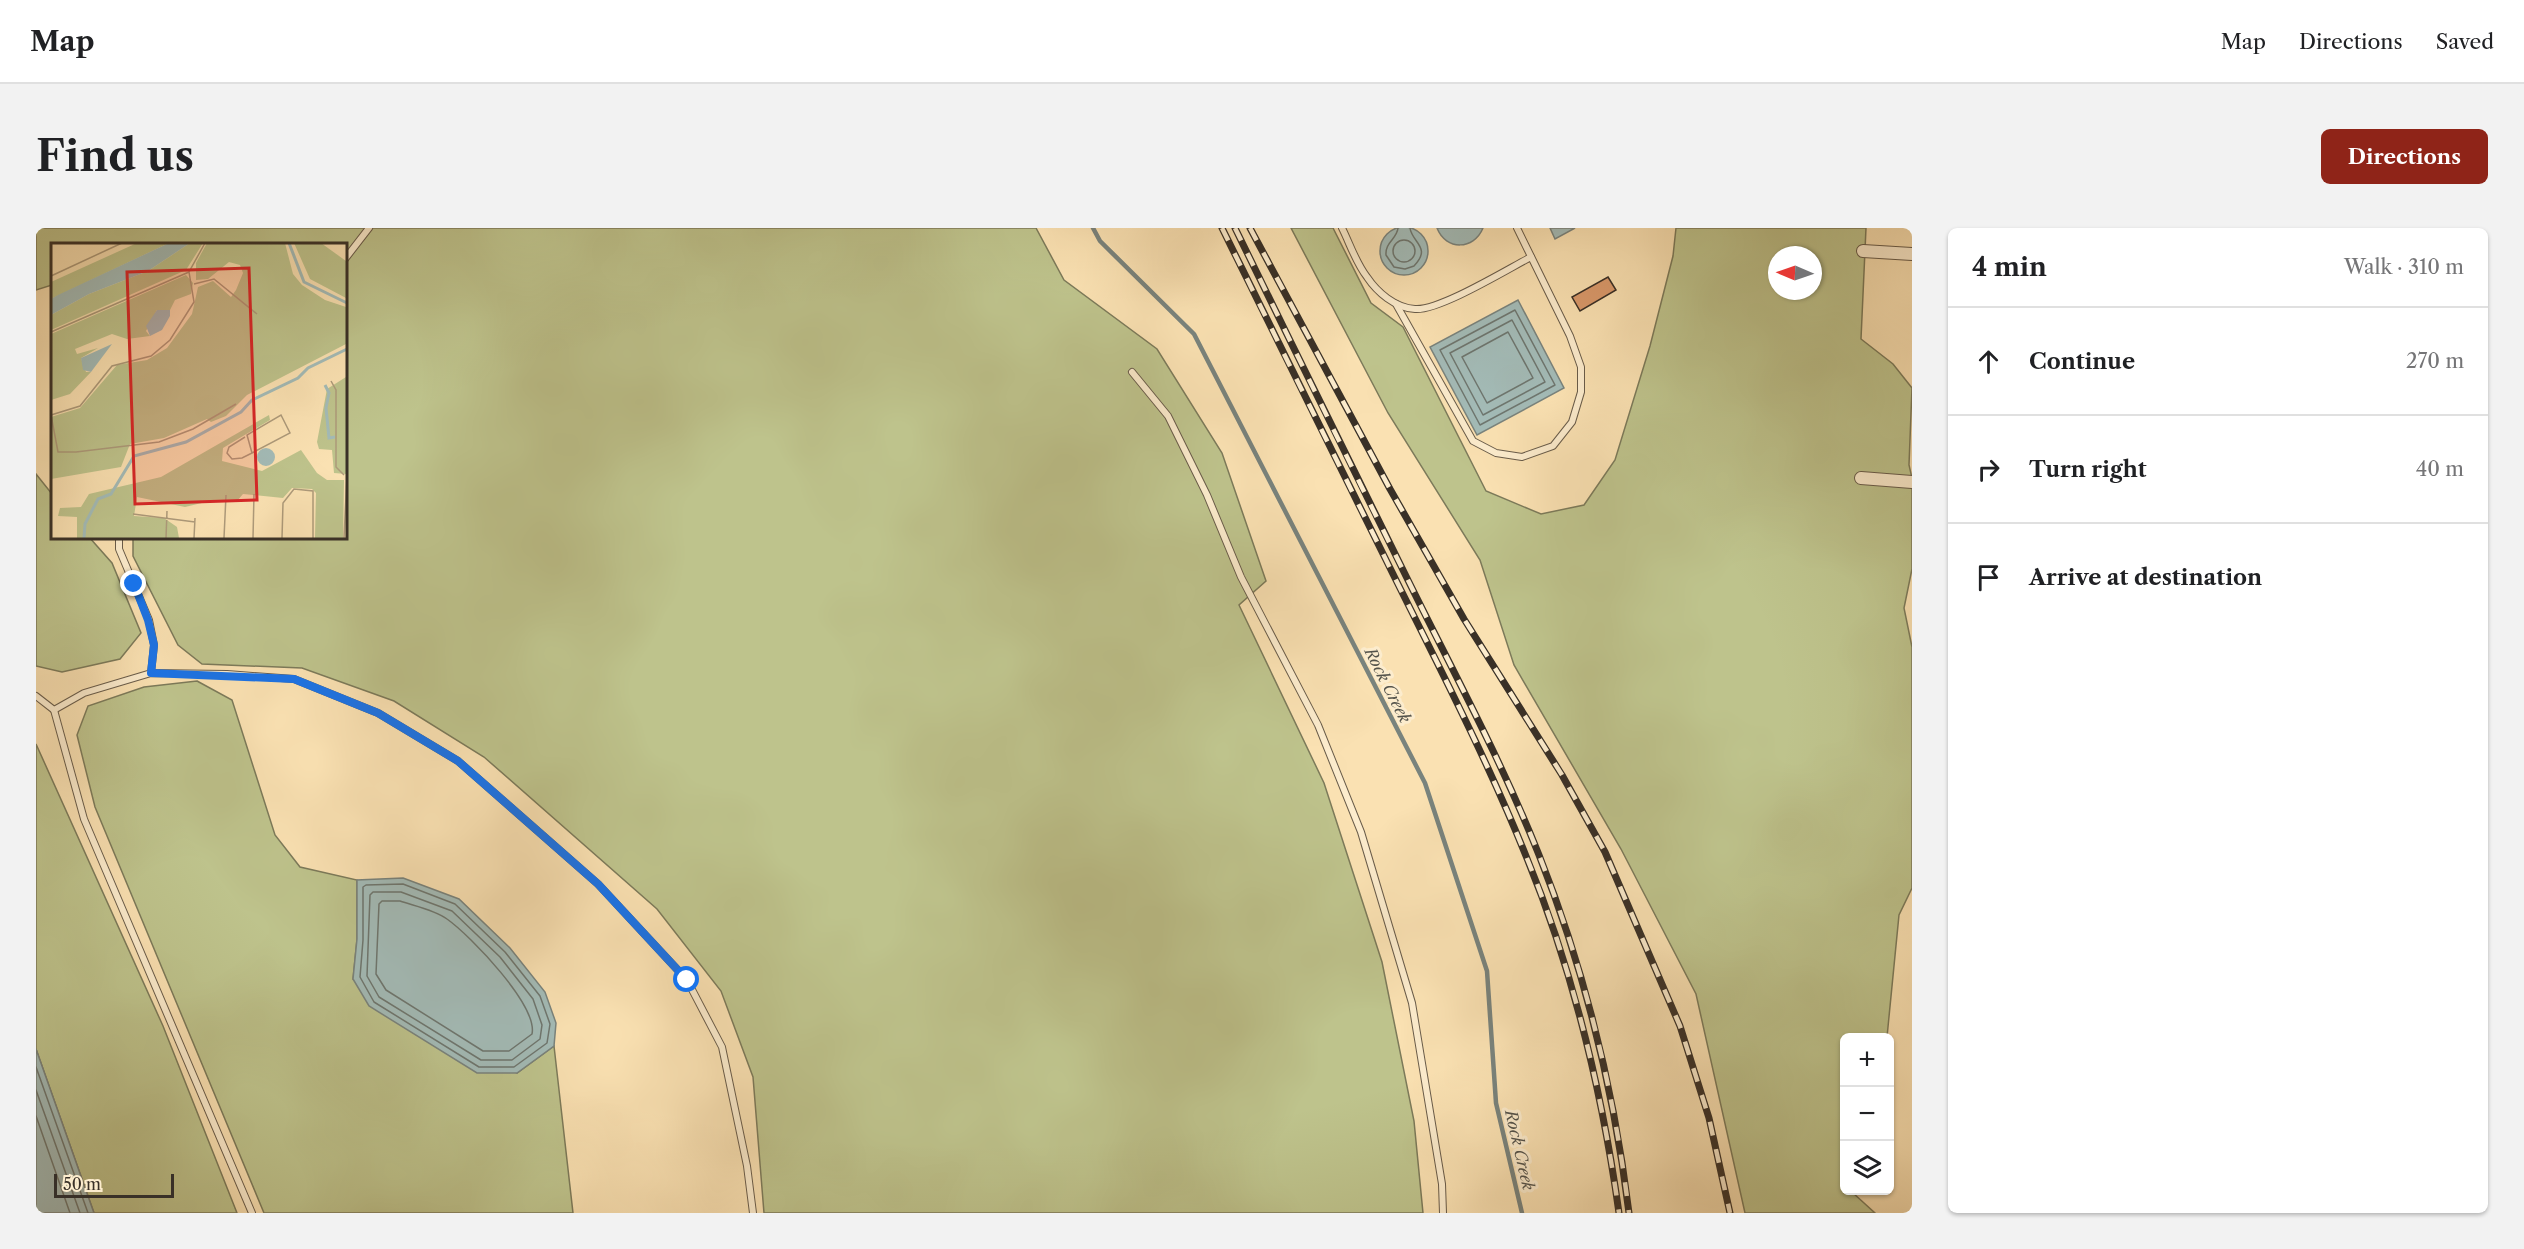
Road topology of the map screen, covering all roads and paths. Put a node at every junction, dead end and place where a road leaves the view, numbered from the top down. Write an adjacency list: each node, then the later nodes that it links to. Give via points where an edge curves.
1 (369, 228): 7 (lane)
2 (1342, 228): 8 (lane, via 1366,276)
3 (1517, 228): 6 (lane)
4 (1863, 251): 5 (street)
5 (1912, 254)
6 (1531, 257): 8 (lane, via 1424,309); 8 (lane, via 1570,336 1581,367 1581,392 1572,422 1553,446 1522,458 1496,453 1473,441)
7 (346, 258)
8 (1396, 304)
9 (1132, 372): 18 (lane, via 1168,416 1241,577 1317,725 1361,832 1412,1003 1442,1184)
10 (1861, 478): 11 (street)
11 (1912, 482)
12 (119, 538): 13 (lane, via 119,549 154,645)
13 (151, 673): 15 (lane, via 84,693); 17 (lane, via 294,679 378,713 458,761 598,884 687,980 722,1047)
14 (36, 696): 15 (lane)
15 (54, 710): 16 (lane, via 84,819)
16 (252, 1213)
17 (753, 1213)
18 (1443, 1213)

